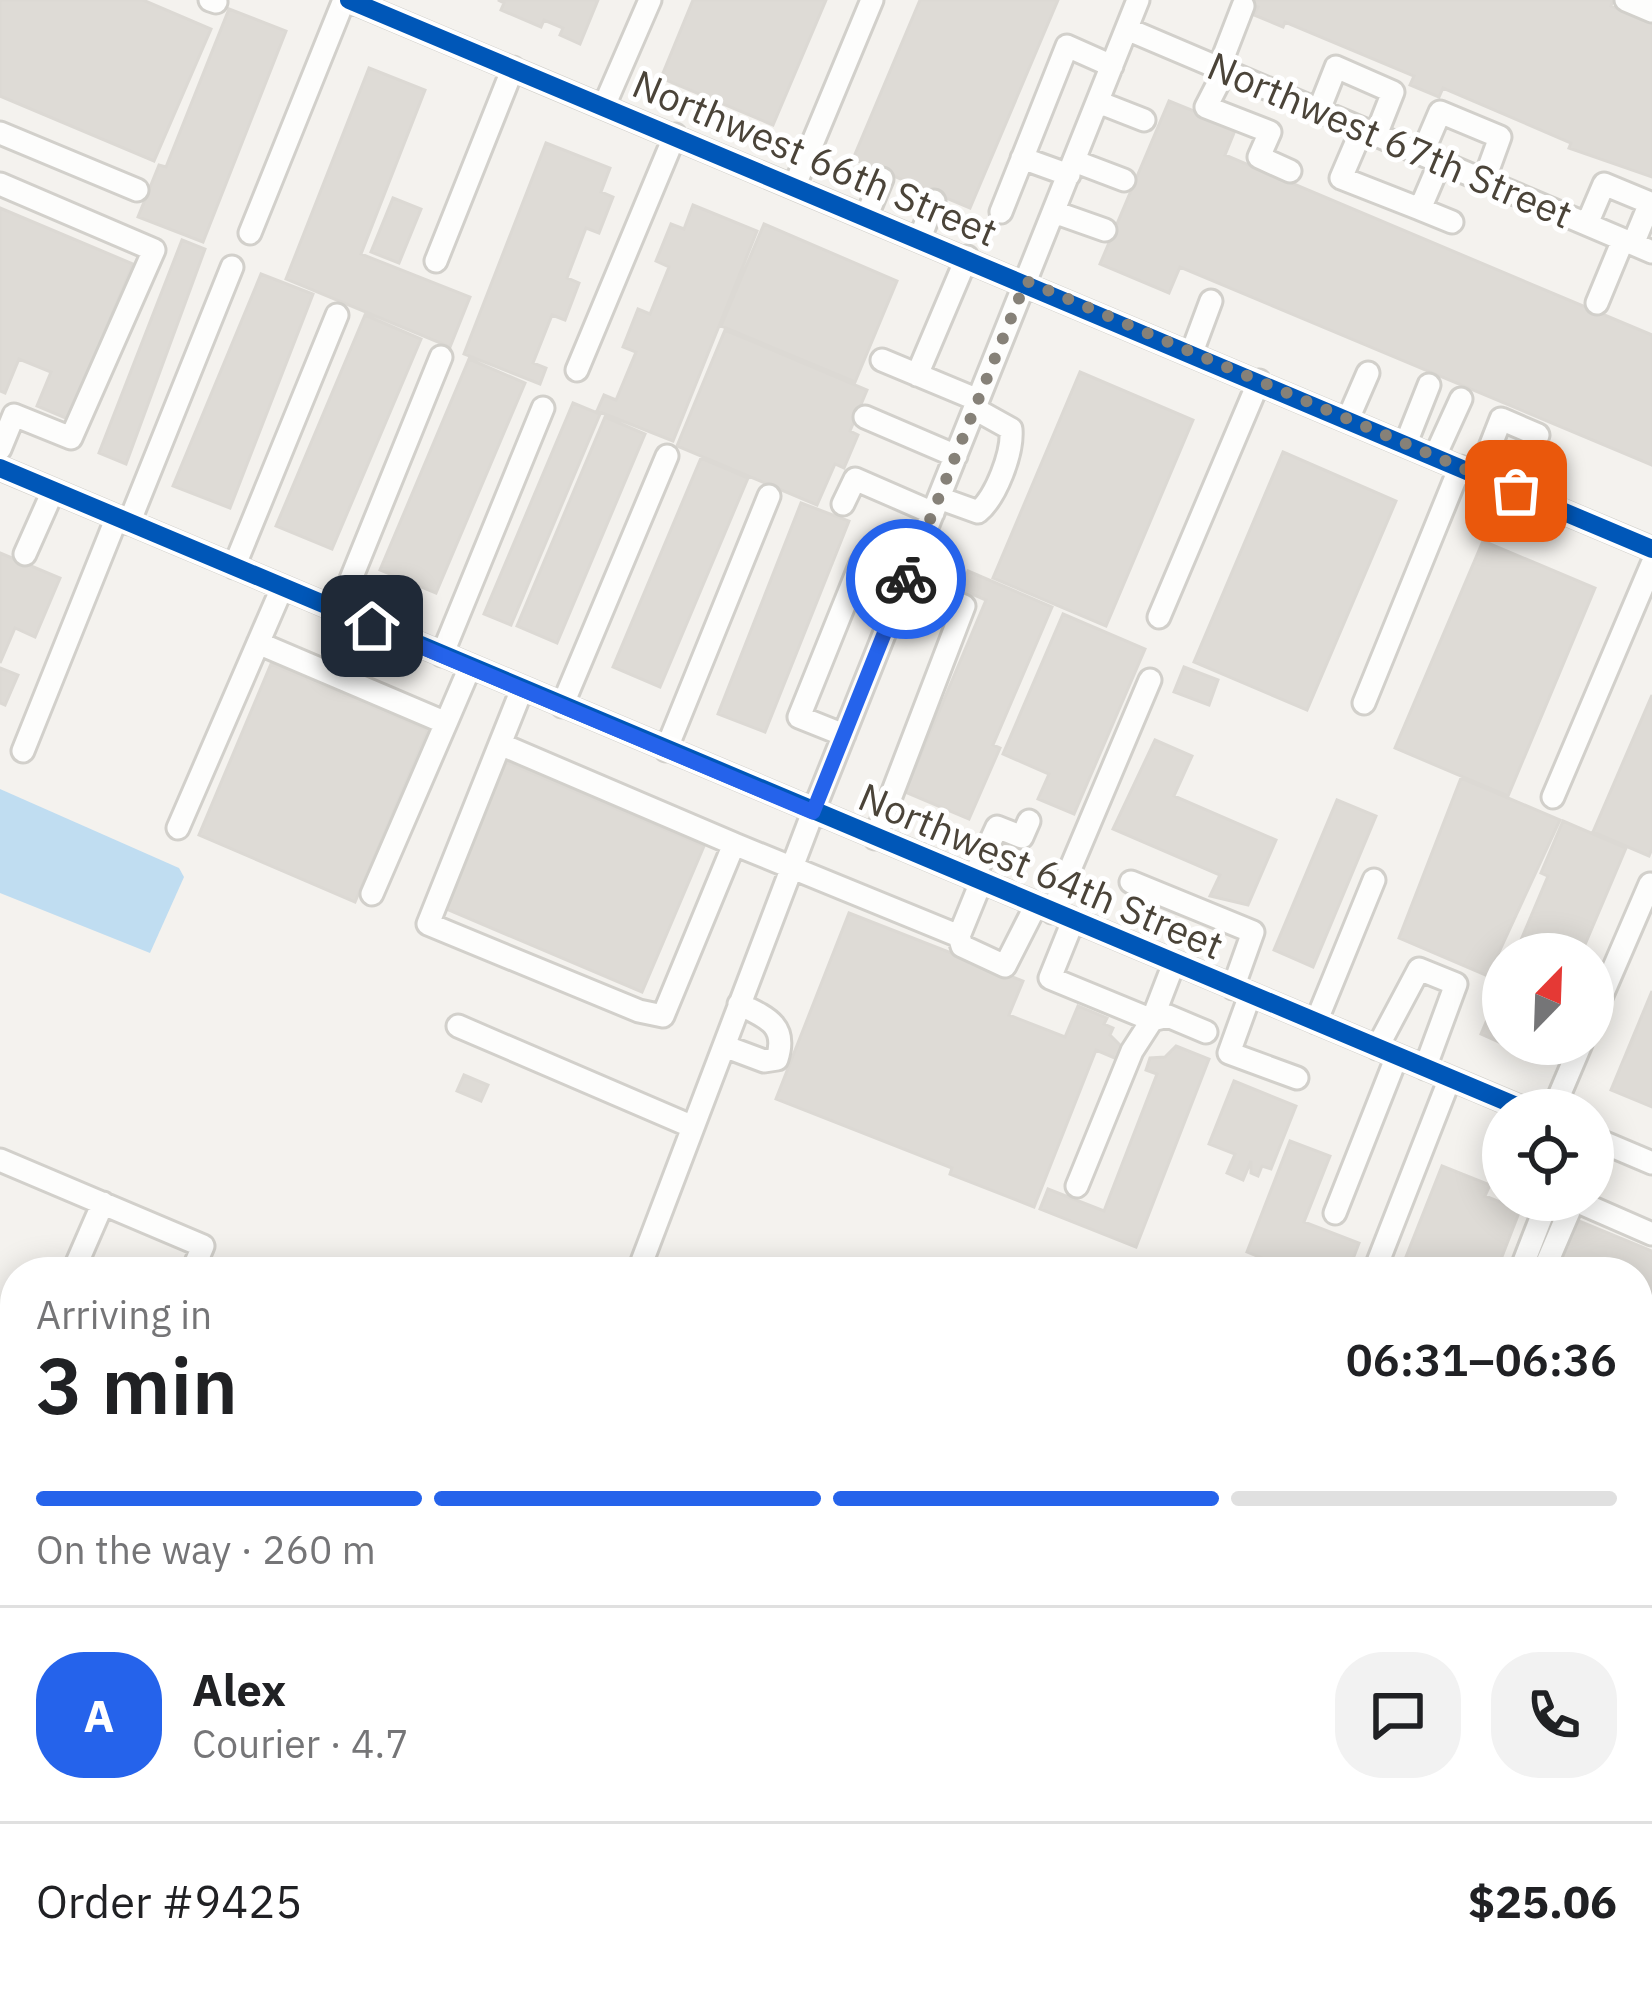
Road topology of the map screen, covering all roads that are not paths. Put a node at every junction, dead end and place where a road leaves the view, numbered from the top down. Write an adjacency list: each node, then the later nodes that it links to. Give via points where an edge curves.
1 (347, 0): 9 (street, Northwest 66th Street); 42 (street)
2 (413, 0): 9 (street)
3 (650, 0): 16 (street)
4 (872, 0): 31 (street)
5 (1138, 0): 10 (street)
6 (1626, 0): 8 (street)
7 (1243, 6): 13 (street)
8 (1652, 11)
9 (404, 22): 12 (street, Northwest 66th Street)
10 (1127, 29): 11 (street); 13 (street, Northwest 67th Street)
11 (1112, 66): 15 (street); 23 (street, via 1066,46)
12 (513, 68): 16 (street, Northwest 66th Street); 46 (street)
13 (1222, 69): 14 (street, Northwest 67th Street); 19 (street, via 1206,106)
14 (1288, 97): 17 (street, Northwest 67th Street); 19 (street)
15 (1098, 102): 18 (street); 25 (street)
16 (604, 106): 22 (street, Northwest 66th Street)
17 (1319, 110): 20 (street, Northwest 67th Street); 20 (street, via 1336,67 1394,92)
18 (1144, 120)
19 (1270, 132): 26 (street, via 1259,158)
20 (1370, 132): 24 (street, Northwest 67th Street); 35 (street, via 1341,178)
21 (0, 133): 32 (street)
22 (675, 136): 31 (street, Northwest 66th Street); 55 (street)
23 (1022, 158): 25 (street); 36 (street)
24 (1431, 158): 29 (street, Northwest 67th Street); 29 (street, via 1440,112 1500,137); 35 (street)
25 (1071, 168): 28 (street); 37 (street)
26 (1290, 171)
27 (882, 179): 38 (street)
28 (1124, 180)
29 (1484, 181): 40 (street, Northwest 67th Street)
30 (0, 184): 66 (street, via 154,250 71,438 14,415)
31 (795, 185): 38 (street, Northwest 66th Street)
32 (136, 190)
33 (934, 201): 43 (street)
34 (1651, 203): 40 (street, via 1604,184); 44 (street)
35 (1420, 209): 39 (street)
36 (1000, 212)
37 (1054, 212): 41 (street); 48 (street)
38 (867, 215): 43 (street, Northwest 66th Street)
39 (1452, 222)
40 (1587, 224): 44 (street, Northwest 67th Street)
41 (1105, 230)
42 (250, 233)
43 (920, 238): 45 (street, Northwest 66th Street)
44 (1636, 245): 50 (street)
45 (967, 257): 48 (street, Northwest 66th Street); 57 (street)
46 (436, 261)
47 (232, 267): 77 (street)
48 (1026, 281): 52 (street, Northwest 66th Street); 61 (street)
49 (1211, 301): 52 (street)
50 (1598, 303)
51 (337, 315): 81 (street)
52 (1192, 352): 58 (street, Northwest 66th Street)
53 (441, 357): 84 (street)
54 (882, 360): 57 (street)
55 (577, 370)
56 (1368, 373): 64 (street)
57 (917, 375): 61 (street)
58 (1259, 381): 64 (street, Northwest 66th Street); 85 (street)
59 (1429, 385): 65 (street)
60 (1461, 398): 69 (street)
61 (977, 404): 68 (street); 76 (street, via 1011,429 988,504 978,512)
62 (543, 408): 87 (street)
63 (866, 417): 68 (street)
64 (1348, 419): 65 (street, Northwest 66th Street)
65 (1406, 443): 69 (street, Northwest 66th Street)
66 (0, 449)
67 (667, 456): 92 (street)
68 (956, 456): 76 (street)
69 (1436, 456): 71 (street, Northwest 66th Street)
70 (0, 468): 72 (street, Northwest 64th Street)
71 (1469, 471): 73 (street, Northwest 66th Street); 73 (street, via 1501,419 1520,427 1538,435); 91 (street)
72 (53, 490): 77 (street, Northwest 64th Street); 79 (street)
73 (1516, 491): 78 (street, Northwest 66th Street)
74 (769, 496): 96 (street)
75 (843, 504): 76 (street, via 856,479)
76 (936, 506): 82 (street)
77 (123, 520): 81 (street, Northwest 64th Street); 97 (street)
78 (1652, 549)
79 (25, 554)
80 (1652, 564): 98 (street)
81 (234, 567): 83 (street, Northwest 64th Street)
82 (908, 574): 94 (street); 94 (street, via 861,563 799,717); 102 (street, via 964,606)
83 (282, 588): 84 (street, Northwest 64th Street); 86 (street)
84 (338, 611): 87 (street, Northwest 64th Street)
85 (1160, 616)
86 (258, 643): 93 (street); 101 (street)
87 (442, 655): 88 (street, Northwest 64th Street)
88 (470, 667): 90 (street, Northwest 64th Street); 93 (street)
89 (1150, 680): 110 (street)
90 (522, 689): 92 (street, Northwest 64th Street); 95 (street)
91 (1364, 703)
92 (562, 706): 96 (street, Northwest 64th Street)
93 (446, 723): 109 (street)
94 (844, 735): 99 (street)
95 (500, 744): 103 (street); 103 (street, via 428,924 663,1016)
96 (666, 750): 99 (street, Northwest 64th Street)
97 (22, 752)
98 (1553, 796)
99 (813, 812): 102 (street, Northwest 64th Street); 104 (street)
100 (1029, 821): 106 (street, via 1022,837 998,827)
101 (178, 828)
102 (875, 838): 106 (street, Northwest 64th Street)
103 (734, 844): 104 (street)
104 (793, 864): 111 (street); 115 (street)
105 (1374, 880): 117 (street)
106 (977, 881): 110 (street, Northwest 64th Street); 111 (street)
107 (1131, 882): 114 (street, via 1253,932)
108 (1650, 884): 113 (street)
109 (373, 894)
110 (1053, 913): 111 (street, via 1005,966 962,946); 112 (street, Northwest 64th Street); 116 (street, via 1050,978)
111 (959, 936)
112 (1174, 963): 114 (street, Northwest 64th Street); 116 (street)
113 (1614, 967)
114 (1242, 991): 117 (street, Northwest 64th Street); 123 (street, via 1229,1053)
115 (740, 1004): 120 (street); 120 (street, via 774,1021 777,1059)
116 (1152, 1020): 119 (street, via 1168,1016); 130 (street)
117 (1316, 1022): 121 (street, Northwest 64th Street)
118 (458, 1026): 126 (street)
119 (1206, 1033)
120 (724, 1046): 126 (street)
121 (1387, 1052): 122 (street, Northwest 64th Street); 122 (street, via 1420,969 1456,984); 132 (street)
122 (1425, 1068): 124 (street, Northwest 64th Street)
123 (1297, 1078)
124 (1450, 1078): 125 (street, Northwest 64th Street); 140 (street)
125 (1482, 1091)
126 (693, 1127): 139 (street)
127 (1614, 1150): 129 (street)
128 (0, 1160): 131 (street)
129 (1652, 1162)
130 (1077, 1186)
131 (103, 1203): 137 (street); 138 (street, via 203,1246)
132 (1336, 1213)
133 (1614, 1218): 136 (street)
134 (1540, 1221): 141 (street)
135 (1566, 1221): 142 (street)
136 (1652, 1234)
137 (80, 1257)
138 (198, 1257)
139 (644, 1257)
140 (1380, 1257)
141 (1526, 1257)
142 (1550, 1257)

